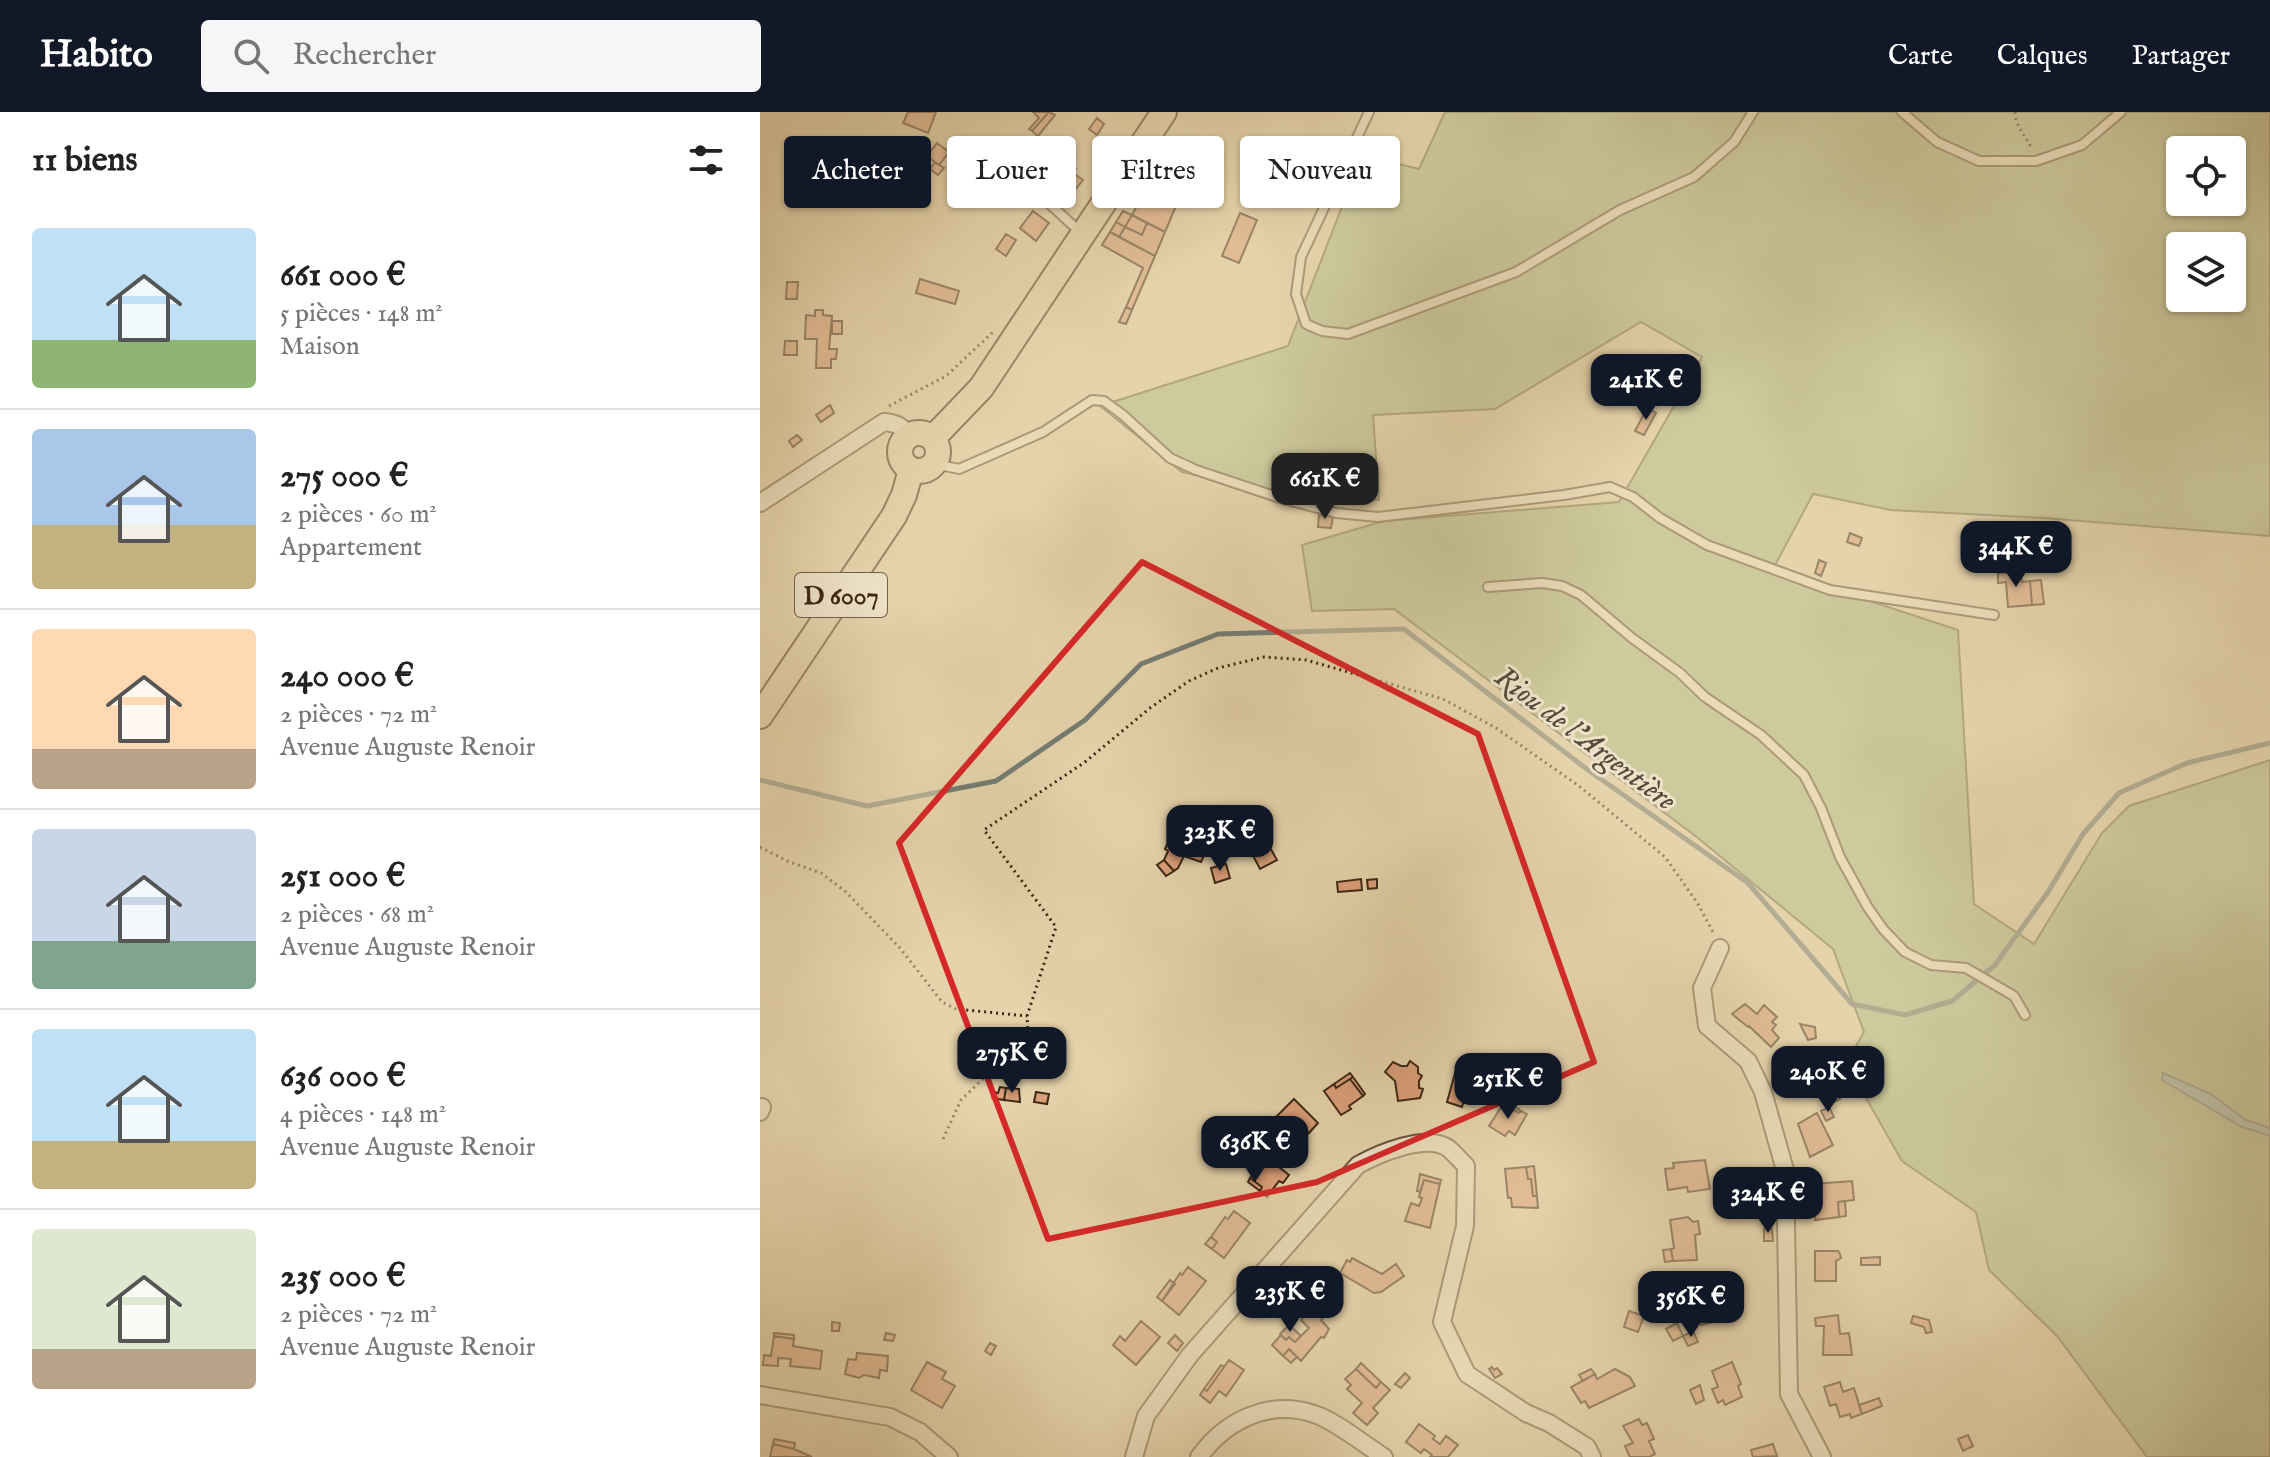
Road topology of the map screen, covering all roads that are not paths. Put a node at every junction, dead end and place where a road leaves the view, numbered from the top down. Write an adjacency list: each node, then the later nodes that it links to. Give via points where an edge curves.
1 (1164, 112): 7 (main road)
2 (1369, 112): 3 (lane, via 1301,257 1296,294 1306,324 1322,331 1348,334 1516,272 1620,210 1694,177 1734,142)
3 (1753, 112)
4 (1902, 112): 5 (lane, via 1937,142 1979,161 2036,161 2082,145)
5 (2121, 112)
6 (1054, 208): 7 (lane)
7 (1083, 234): 8 (main road, via 981,388)
8 (921, 437): 9 (main road, via 938,446 939,455); 9 (main road, via 900,449 901,457); 10 (street, via 884,422)
9 (923, 467): 12 (lane, via 959,469 1043,432 1092,400 1104,401 1170,458 1336,513 1378,517 1610,487 1707,545 1830,590); 13 (main road, D 6007)
10 (760, 503)
11 (1488, 587): 15 (lane, via 1542,583 1581,595 1705,697 1761,735 1804,775 1840,857 1883,929 1905,952 1931,965 1966,968 2014,996)
12 (1994, 615)
13 (760, 716)
14 (1720, 948): 22 (street, via 1702,988 1707,1026 1748,1061 1763,1092 1785,1170 1789,1394)
15 (2025, 1015)
16 (760, 1395): 17 (street, via 890,1417 920,1432)
17 (949, 1457)
18 (1134, 1457): 21 (street, via 1146,1416 1190,1355 1358,1165 1385,1150 1415,1144 1445,1146 1466,1166 1465,1226 1442,1322 1467,1374 1587,1447)
19 (1199, 1457): 20 (street, via 1236,1420 1276,1407 1316,1414)
20 (1384, 1457)
21 (1592, 1457)
22 (1822, 1457)

